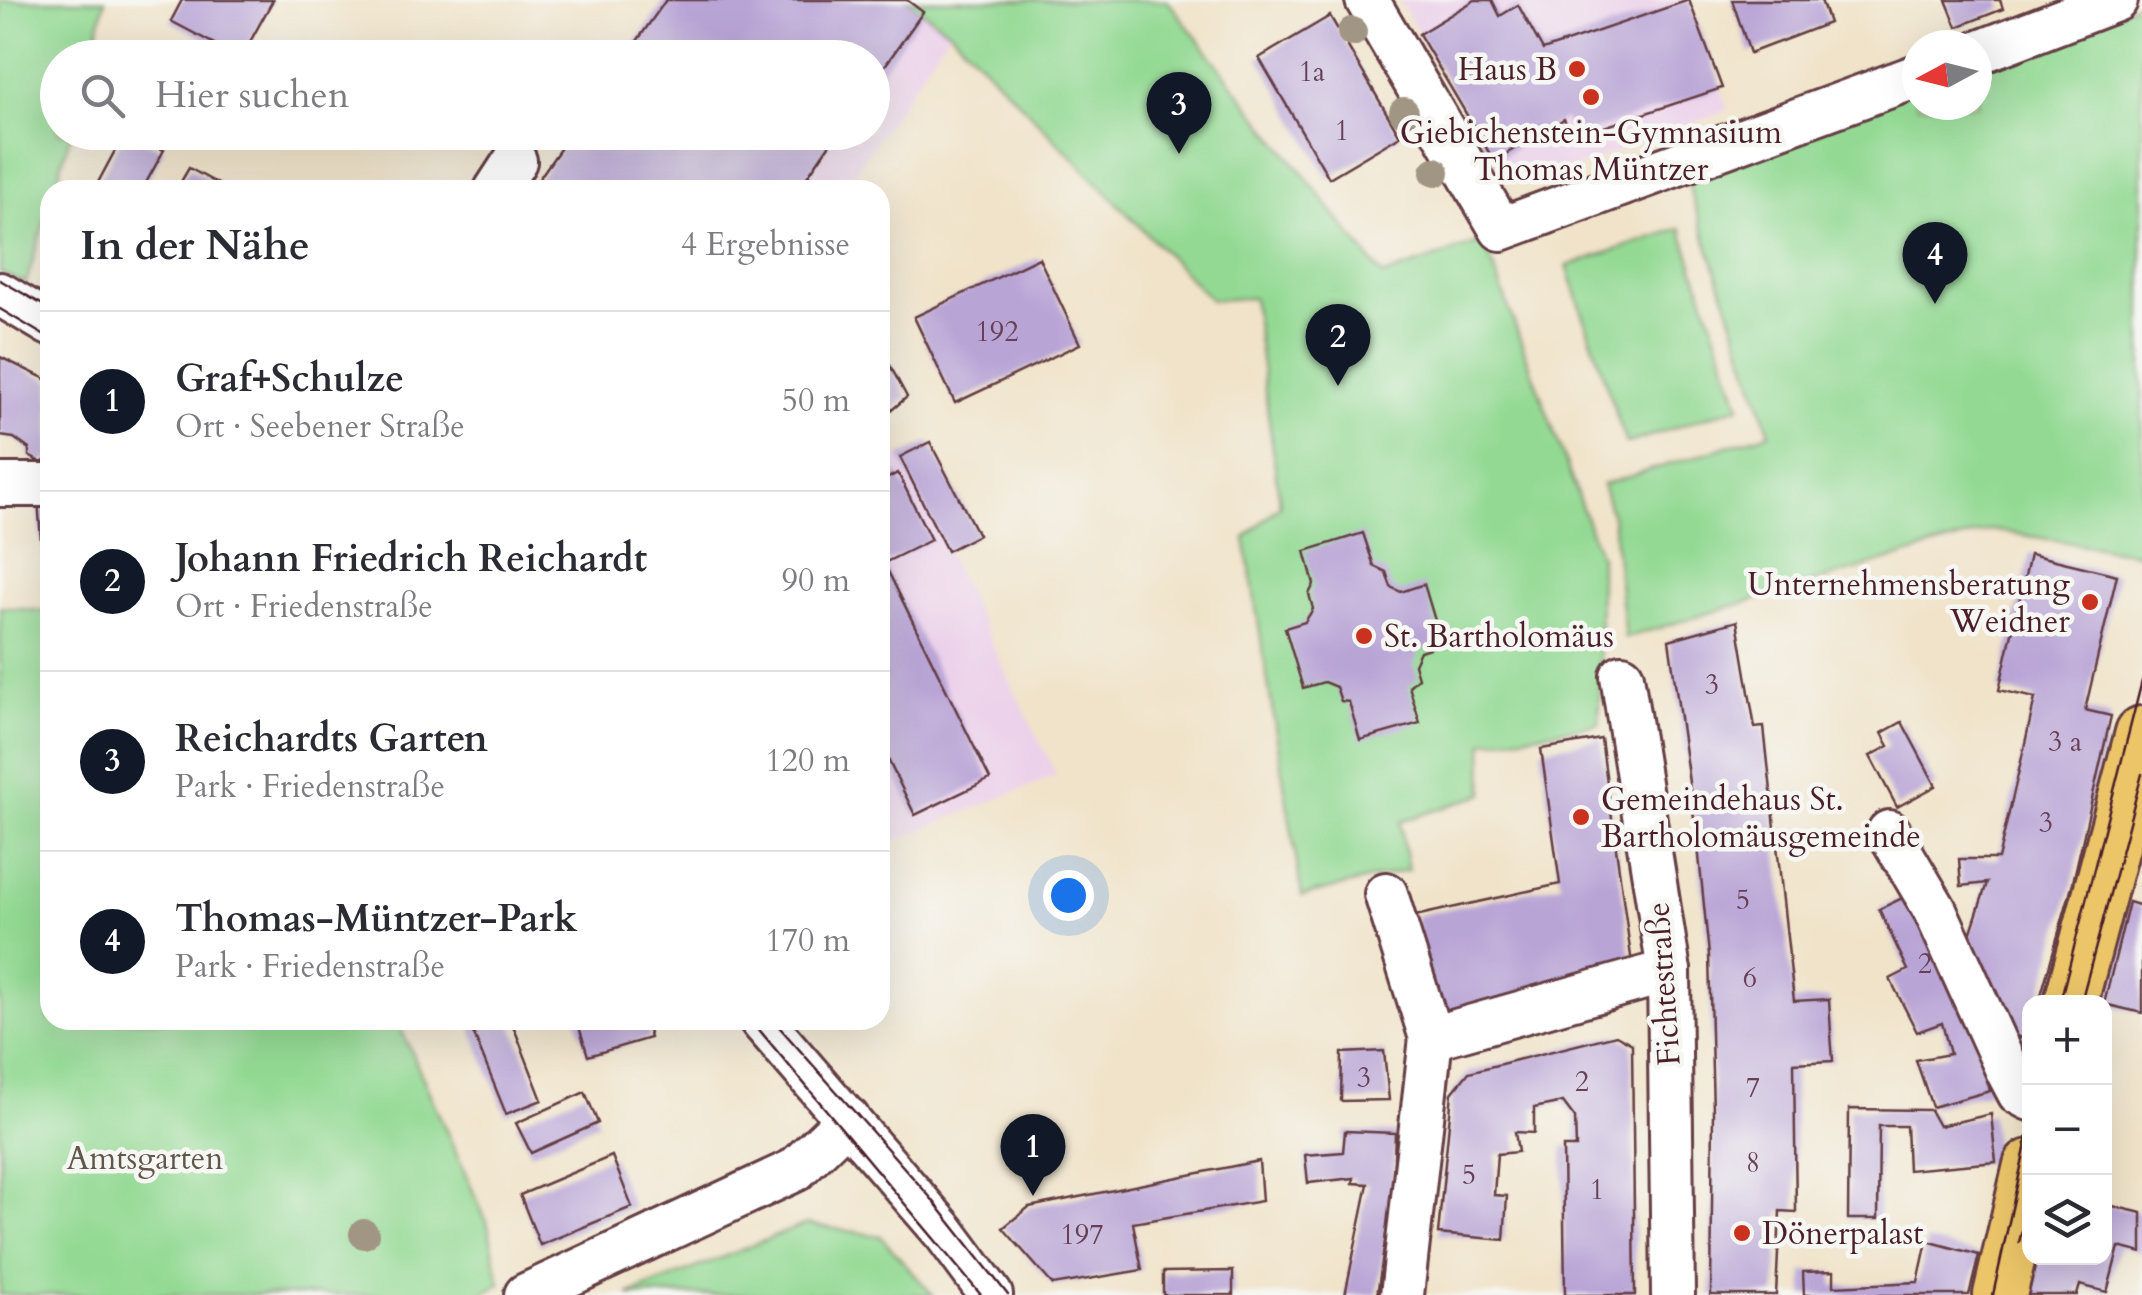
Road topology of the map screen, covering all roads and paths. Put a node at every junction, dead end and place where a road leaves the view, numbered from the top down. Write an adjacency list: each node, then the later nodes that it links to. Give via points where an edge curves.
1 (2116, 0): 3 (street)
2 (1369, 1): 4 (street, via 1501,228)
3 (1992, 47)
4 (1902, 81)
5 (0, 294): 6 (street)
6 (40, 318)
7 (0, 485): 8 (street)
8 (40, 485)
9 (1622, 676): 13 (street, Fichtestraße)
10 (2142, 732): 14 (main road)
11 (1889, 832): 17 (street, via 1935,910)
12 (1386, 894): 16 (street)
13 (1669, 971): 16 (street); 23 (street, Fichtestraße)
14 (2072, 995)
15 (771, 1030): 18 (street)
16 (1431, 1038): 22 (street)
17 (2022, 1094)
18 (848, 1119): 20 (street, via 795,1170); 21 (street)
19 (2028, 1175): 24 (main road)
20 (526, 1295)
21 (991, 1295)
22 (1402, 1295)
23 (1674, 1295)
24 (2000, 1295)

